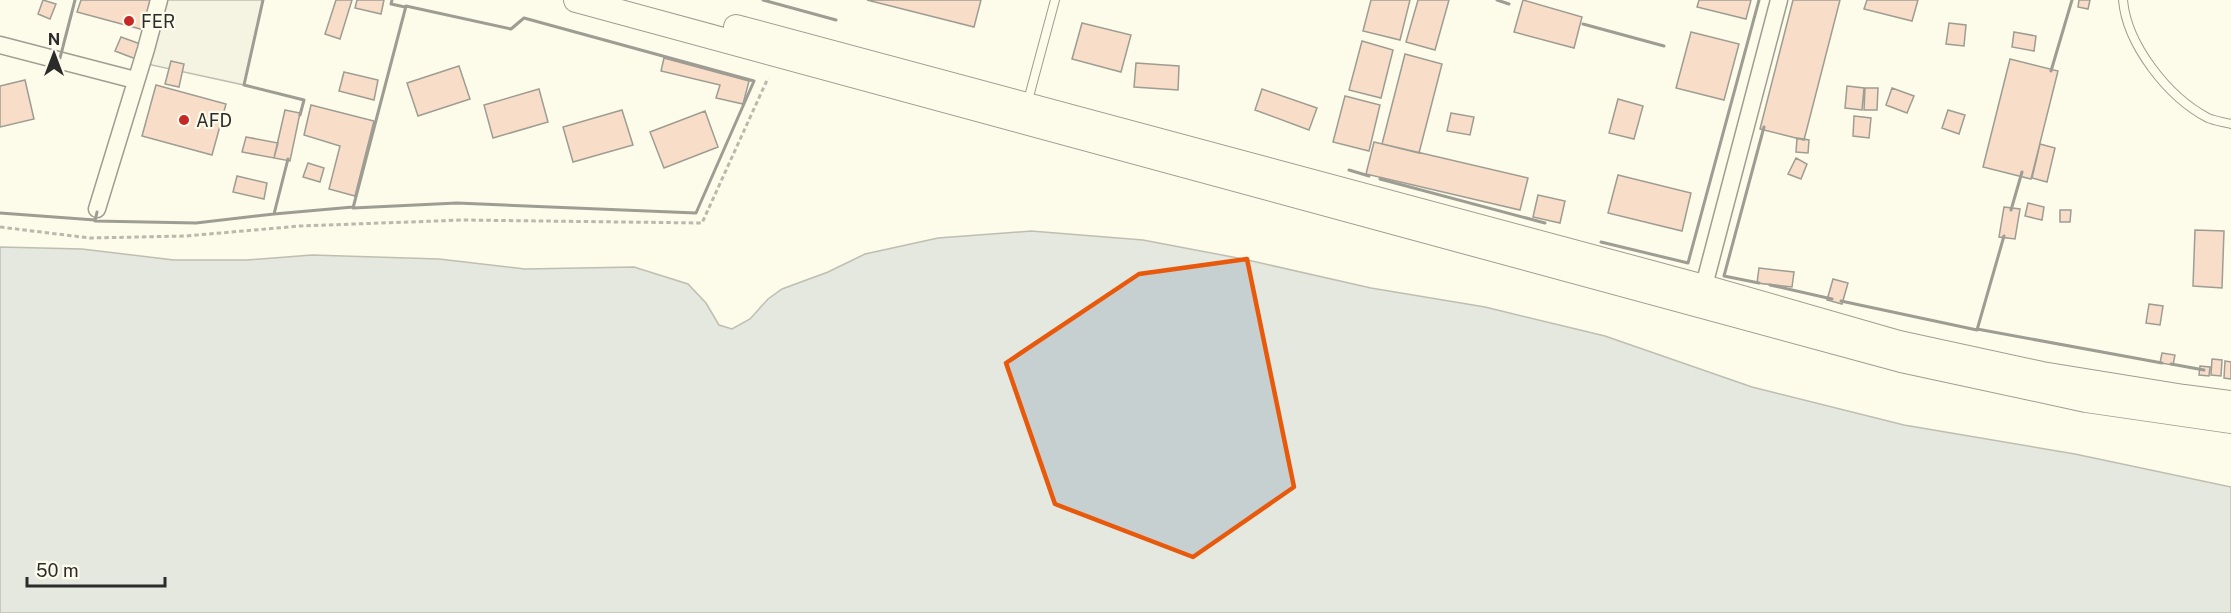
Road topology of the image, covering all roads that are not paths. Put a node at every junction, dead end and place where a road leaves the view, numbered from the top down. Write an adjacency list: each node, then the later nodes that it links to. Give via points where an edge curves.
1 (159, 0): 8 (street)
2 (576, 0): 9 (main road)
3 (639, 0): 9 (main road)
4 (1055, 0): 9 (lane)
5 (1779, 0): 12 (street)
6 (2123, 0): 10 (lane, via 2132,35 2160,77 2186,103 2210,118)
7 (0, 45): 8 (street)
8 (135, 80): 11 (street)
9 (1024, 113): 12 (main road)
10 (2231, 124)
11 (97, 209)
12 (1701, 297): 13 (main road, via 2042,374); 14 (main road, via 1901,360 2086,400)
13 (2231, 403)
14 (2231, 421)

